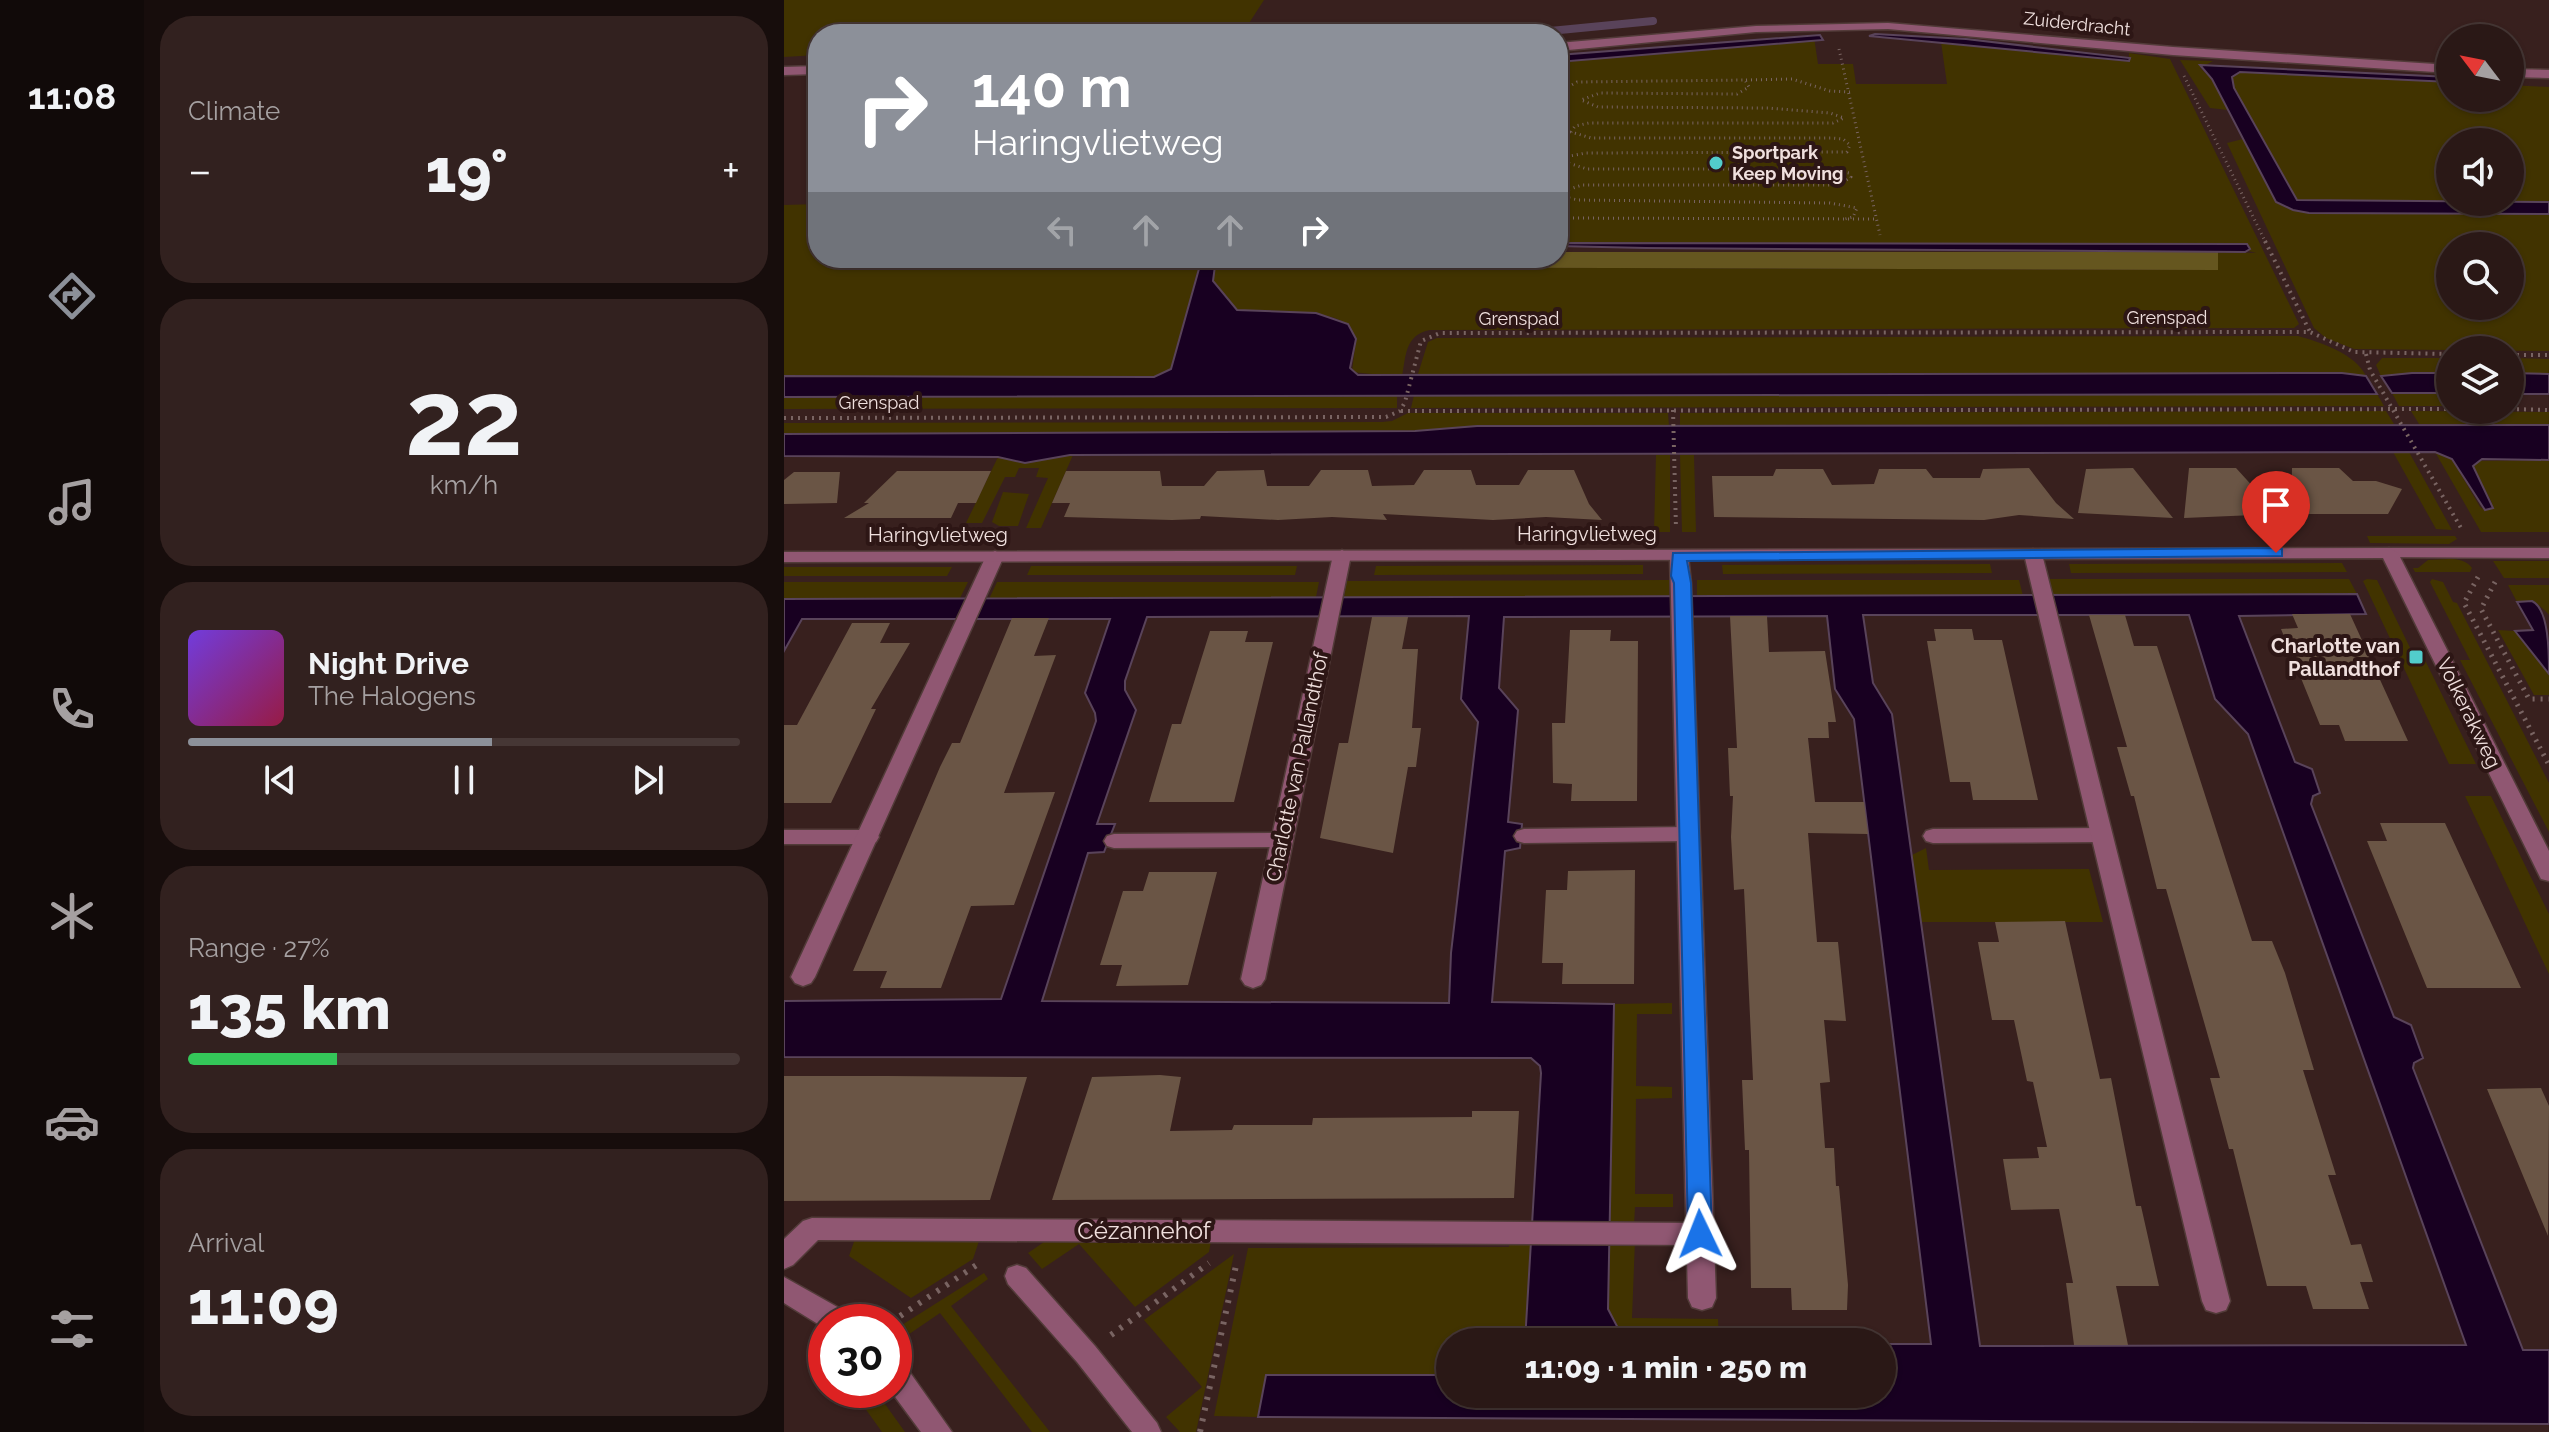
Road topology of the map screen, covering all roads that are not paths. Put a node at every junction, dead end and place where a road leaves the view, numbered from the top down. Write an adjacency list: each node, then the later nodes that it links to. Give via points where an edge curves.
1 (1568, 46): 2 (street, Zuiderdracht, via 1756,29 1888,26)
2 (2436, 68)
3 (808, 70): 4 (street)
4 (784, 71)
5 (2524, 73): 6 (street)
6 (2549, 74)
7 (2389, 553): 8 (street, Haringvlietweg, via 2477,559); 9 (street, Haringvlietweg); 22 (street, Volkerakweg)
8 (2549, 553)
9 (2033, 554): 12 (street, Haringvlietweg); 15 (street)
10 (1342, 555): 11 (street, Haringvlietweg); 12 (street, Haringvlietweg); 20 (street, Charlotte van Pallandthof)
11 (995, 556): 13 (street, Haringvlietweg); 19 (street)
12 (1679, 556): 14 (street)
13 (784, 557)
14 (1689, 834): 16 (lane); 25 (street)
15 (2102, 835): 17 (lane); 30 (street)
16 (1524, 836)
17 (1933, 836)
18 (784, 837): 19 (lane)
19 (869, 837): 23 (street)
20 (1282, 840): 21 (lane); 24 (street, Charlotte van Pallandthof)
21 (1114, 841)
22 (2549, 873)
23 (803, 977)
24 (1253, 979)
25 (1700, 1234): 26 (street, Cézannehof, via 812,1229); 29 (street)
26 (784, 1257)
27 (1017, 1276): 34 (lane)
28 (784, 1289): 31 (street)
29 (1702, 1298)
30 (2216, 1301)
31 (809, 1304)
32 (912, 1397): 33 (street)
33 (938, 1432)
34 (1148, 1432)

